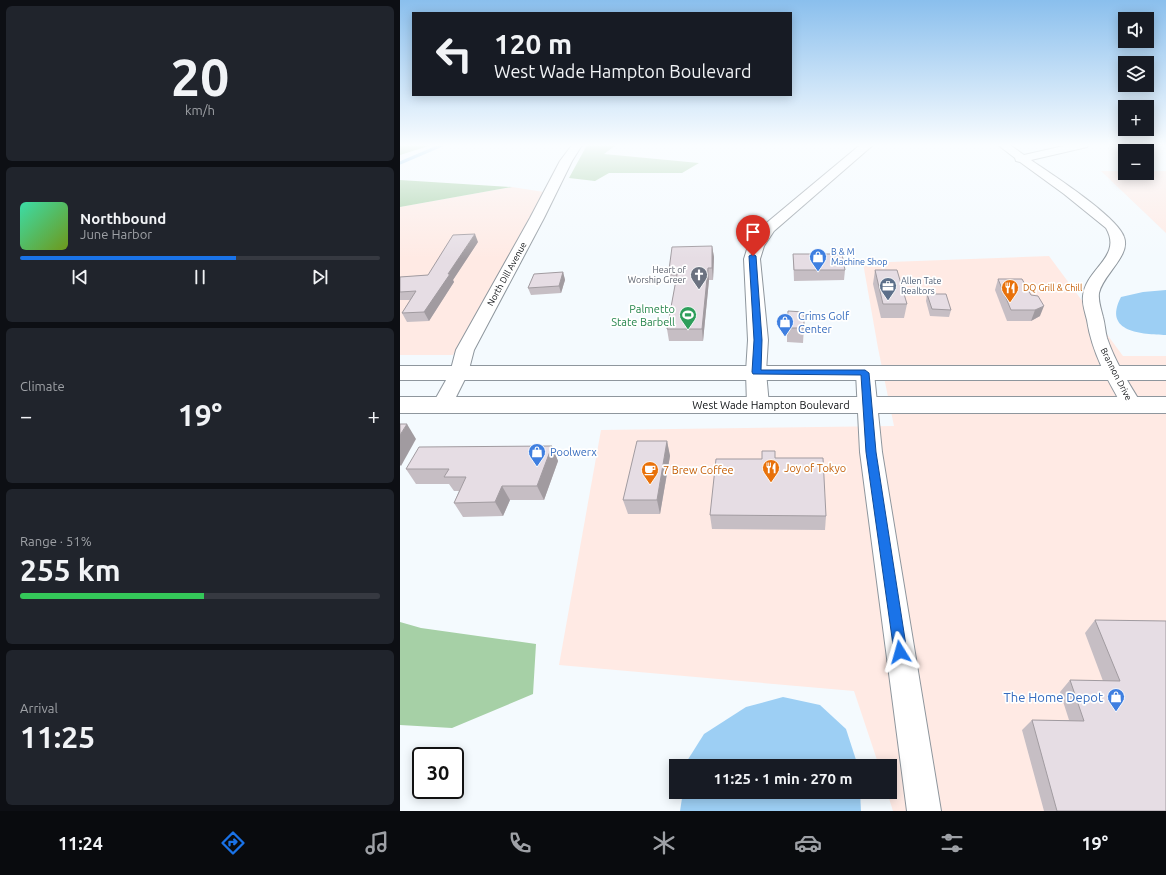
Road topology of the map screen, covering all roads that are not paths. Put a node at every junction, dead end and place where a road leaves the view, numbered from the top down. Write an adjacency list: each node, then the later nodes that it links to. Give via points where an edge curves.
1 (555, 183): 6 (street, North Dill Avenue, via 465,350)
2 (822, 183): 4 (main road, via 769,228 756,246 752,259 758,340)
3 (1056, 183): 8 (street, Brannon Drive, via 1111,226 1119,238 1118,249 1099,274 1091,296 1100,342)
4 (756, 372): 6 (main road); 7 (main road); 10 (main road)
5 (400, 373): 6 (main road)
6 (458, 373): 12 (street, North Dill Avenue)
7 (865, 373): 8 (main road); 13 (street)
8 (1114, 373): 9 (main road); 14 (street, Brannon Drive)
9 (1166, 373)
10 (758, 404): 12 (main road, West Wade Hampton Boulevard); 13 (main road, West Wade Hampton Boulevard)
11 (400, 405): 12 (main road, West Wade Hampton Boulevard)
12 (442, 405)
13 (867, 405): 14 (main road, West Wade Hampton Boulevard); 16 (street, via 871,452)
14 (1132, 405): 15 (main road, West Wade Hampton Boulevard)
15 (1166, 405)
16 (924, 811)

